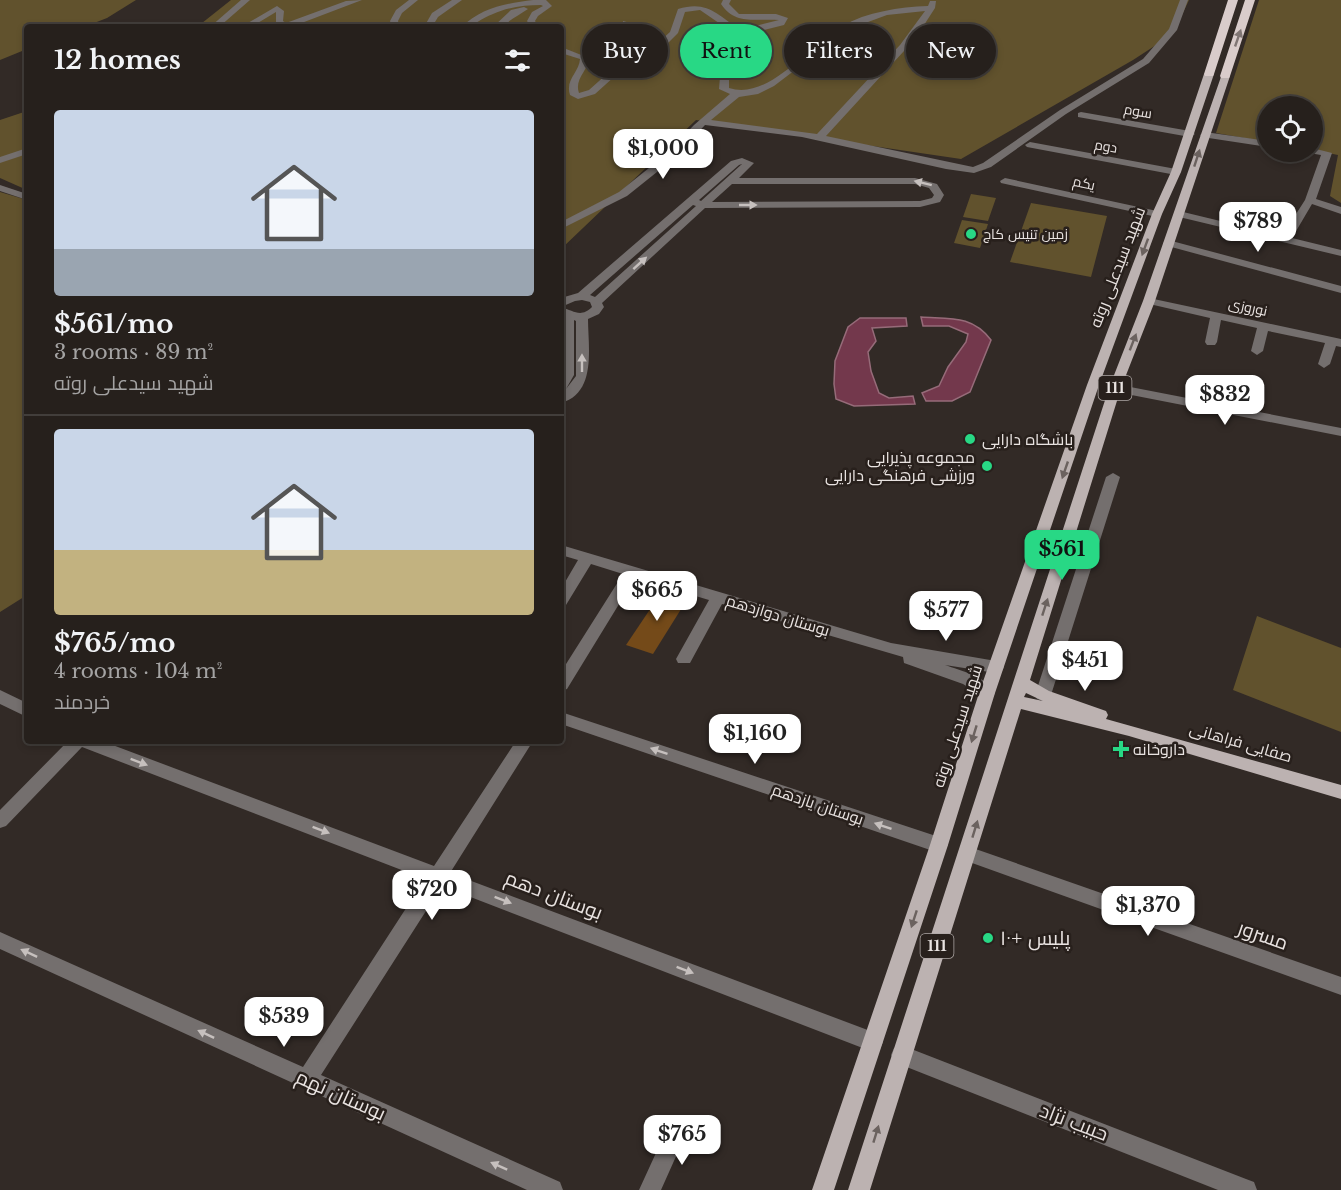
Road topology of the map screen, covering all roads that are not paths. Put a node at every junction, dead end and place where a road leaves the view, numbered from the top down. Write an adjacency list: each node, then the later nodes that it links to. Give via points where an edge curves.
1 (246, 0): 11 (street)
2 (358, 0): 14 (street)
3 (414, 0): 15 (street, via 399,12)
4 (458, 0): 16 (street, via 435,15)
5 (727, 0): 21 (street, via 725,4 735,15 784,18)
6 (1184, 0): 33 (street, via 1173,30 1146,61 981,168 946,166)
7 (1233, 0): 26 (highway, 111)
8 (1251, 0): 26 (highway, 111, one-way to 8)
9 (547, 1): 17 (street, via 501,8 476,17); 18 (street, via 514,12); 19 (street, via 548,6 535,14)
10 (932, 4): 29 (street, via 865,19 844,28 769,86); 33 (street, via 901,48)
11 (218, 24)
12 (250, 24): 13 (street, via 277,8)
13 (282, 24)
14 (296, 24)
15 (395, 24)
16 (430, 24)
17 (469, 24)
18 (500, 24)
19 (533, 24)
20 (726, 24): 22 (street, via 702,7 689,8 681,11 674,33)
21 (772, 25)
22 (668, 38)
23 (564, 51): 24 (street)
24 (582, 57)
25 (582, 69): 27 (street, via 572,85 578,96 592,92)
26 (1217, 75): 32 (main road, شهید سیدعلی روته / 111)
27 (607, 78)
28 (723, 78): 29 (street, via 724,89)
29 (736, 94): 31 (street)
30 (1081, 114): 32 (street, سوم)
31 (703, 122): 33 (street); 50 (street, via 668,158 623,194)
32 (1197, 134): 34 (street, سوم); 39 (main road, شهید سیدعلی روته / 111); 49 (main road, شهید سیدعلی روته / 111, one-way to 32)
33 (819, 138)
34 (1257, 142)
35 (1030, 145): 39 (street, دوم)
36 (24, 152): 38 (street)
37 (1323, 152): 44 (street, via 1328,153)
38 (0, 160)
39 (1176, 172): 48 (main road, شهید سیدعلی روته / 111)
40 (732, 181): 45 (street, via 748,163 735,162); 46 (street); 46 (street, one-way to 40, via 920,204 936,200 939,195 933,186 915,181)
41 (1005, 181): 48 (street, یکم)
42 (0, 188): 43 (street)
43 (24, 196)
44 (1310, 200): 47 (street); 51 (street)
45 (691, 201): 46 (street); 55 (street)
46 (704, 205): 58 (street, one-way to 46)
47 (1341, 211)
48 (1157, 214): 79 (main road, شهید سیدعلی روته / 111, one-way to 79)
49 (1179, 214): 51 (street); 52 (main road, شهید سیدعلی روته / 111)
50 (564, 224)
51 (1285, 240): 53 (street)
52 (1168, 243): 54 (street); 56 (main road, شهید سیدعلی روته / 111)
53 (1341, 253)
54 (1341, 290)
55 (581, 297): 57 (street); 58 (street)
56 (1149, 301): 60 (street, نوروزی); 68 (main road, شهید سیدعلی روته / 111, one-way to 56)
57 (564, 302)
58 (596, 302): 61 (street, via 597,310)
59 (564, 313): 61 (street); 67 (street, via 568,375)
60 (1216, 316): 62 (street, نوروزی); 63 (street)
61 (582, 317): 69 (street, one-way to 61, via 576,388 582,376)
62 (1263, 326): 64 (street, نوروزی); 65 (street)
63 (1211, 342)
64 (1336, 342): 66 (street)
65 (1257, 351)
66 (1324, 364)
67 (564, 382)
68 (1115, 388): 70 (street); 81 (main road, شهید سیدعلی روته / 111, one-way to 68)
69 (564, 397)
70 (1341, 432)
71 (1113, 477): 83 (street)
72 (564, 551): 73 (street, بوستان دوازدهم)
73 (587, 558): 74 (street, بوستان دوازدهم); 75 (street)
74 (632, 571): 76 (street, بوستان دوازدهم); 80 (street)
75 (564, 596)
76 (718, 597): 77 (street, بوستان دوازدهم); 78 (street)
77 (891, 649): 79 (street, بوستان دوازدهم); 82 (street, بوستان دوازدهم, via 910,660 969,680)
78 (684, 659)
79 (996, 667): 82 (main road, شهید سیدعلی روته / 111)
80 (564, 680)
81 (1021, 682): 83 (main road, صفایی فراهانی); 85 (main road, شهید سیدعلی روته / 111)
82 (987, 693): 94 (main road, شهید سیدعلی روته / 111, one-way to 94)
83 (1043, 695): 88 (main road, صفایی فراهانی, via 1112,719)
84 (0, 696): 86 (street)
85 (1014, 702): 88 (main road, صفایی فراهانی); 95 (main road, شهید سیدعلی روته / 111, one-way to 85)
86 (24, 709)
87 (564, 719): 94 (street, بوستان یازدهم, one-way to 87)
88 (1129, 730): 92 (main road, صفایی فراهانی)
89 (75, 744): 93 (street)
90 (92, 744): 96 (street, بوستان دهم, one-way to 96)
91 (523, 744): 96 (street)
92 (1341, 792)
93 (0, 820)
94 (939, 845): 99 (main road, شهید سیدعلی روته / 111, one-way to 99)
95 (967, 854): 98 (street, مسرور); 100 (main road, شهید سیدعلی روته / 111)
96 (440, 875): 99 (street, بوستان دهم, one-way to 99); 101 (street)
97 (0, 939): 101 (street, بوستان نهم, one-way to 97)
98 (1341, 986)
99 (873, 1042): 105 (main road, شهید سیدعلی روته / 111)
100 (901, 1055): 106 (main road, شهید سیدعلی روته / 111, one-way to 100); 107 (street, حبیب نژاد)
101 (306, 1080): 103 (street, بوستان نهم, one-way to 101)
102 (679, 1125): 104 (street)
103 (552, 1190)
104 (650, 1190)
105 (823, 1190)
106 (859, 1190)
107 (1246, 1190)

